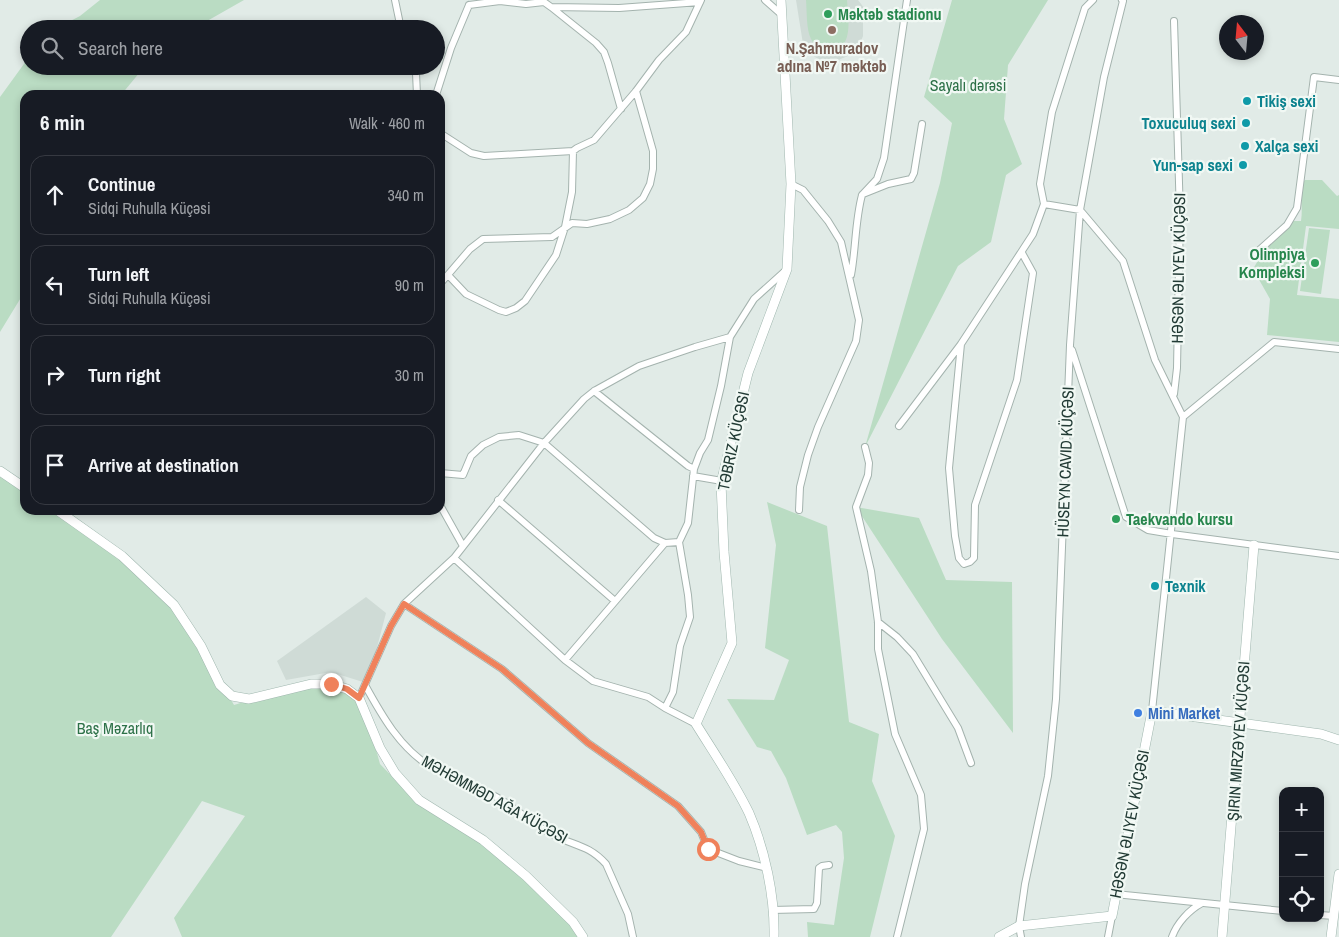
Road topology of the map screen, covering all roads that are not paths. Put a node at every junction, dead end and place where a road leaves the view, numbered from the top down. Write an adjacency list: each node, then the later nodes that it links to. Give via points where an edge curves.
1 (396, 0): 14 (street)
2 (610, 0): 12 (street)
3 (765, 0): 13 (street)
4 (781, 0): 13 (street)
5 (907, 0): 28 (street, via 884,158 877,179)
6 (1093, 0): 29 (street, via 1085,8 1052,112 1040,184)
7 (1122, 0): 30 (street, HÜSEYN CAVID KÜÇƏSI, via 1104,77)
8 (543, 1): 10 (street, via 526,4 500,0); 11 (street)
9 (700, 1): 12 (street); 22 (street, via 686,32)
10 (468, 2): 16 (street)
11 (551, 7): 12 (street); 23 (street, via 604,52)
12 (619, 8)
13 (782, 15): 27 (street, TƏBRIZ KÜÇƏSI)
14 (399, 20)
15 (1174, 21): 43 (street, HƏSƏN ƏLIYEV KÜÇƏSI, via 1180,215)
16 (445, 67)
17 (416, 75): 20 (street)
18 (442, 75): 21 (street)
19 (1339, 80): 32 (street, via 1314,77 1297,208 1287,225)
20 (417, 90)
21 (438, 90)
22 (636, 91): 23 (street); 31 (street, via 653,151 653,170 643,198 610,219 588,224 572,223)
23 (620, 109): 26 (street, via 594,140)
24 (922, 124): 28 (street, via 911,179)
25 (445, 136): 26 (street, via 471,153 484,156)
26 (573, 151): 31 (street, via 572,192)
27 (791, 184): 34 (street, TƏBRIZ KÜÇƏSI); 37 (street, via 803,190 816,204 841,242)
28 (862, 195): 37 (street, via 856,217)
29 (1044, 204): 30 (street); 33 (street)
30 (1080, 210): 40 (street, HÜSEYN CAVID KÜÇƏSI); 43 (street, HƏSƏN ƏLIYEV KÜÇƏSI, via 1122,261 1155,360)
31 (565, 227): 35 (street, via 552,237 483,240 470,249); 35 (street, via 556,254 530,294 516,308 506,312 481,302 466,294)
32 (1256, 253)
33 (1022, 254): 39 (street); 39 (street, via 1033,273 1017,380 975,505 974,558 964,564 959,558 955,536 949,468)
34 (787, 270): 38 (street, via 754,299); 51 (street, TƏBRIZ KÜÇƏSI, via 748,373)
35 (448, 275): 36 (street)
36 (445, 278)
37 (850, 279): 54 (street, via 859,320 856,341 808,455 800,487)
38 (730, 337): 42 (street, via 639,366); 49 (street, via 708,440)
39 (961, 344): 45 (street)
40 (1070, 345): 57 (street, via 1126,517 1148,530); 87 (street, HÜSEYN CAVID KÜÇƏSI, via 1056,699 1048,776)
41 (1339, 349): 44 (street, via 1274,342)
42 (594, 391): 46 (street); 49 (street)
43 (1174, 395): 44 (street, HƏSƏN ƏLIYEV KÜÇƏSI)
44 (1183, 417): 57 (street, HƏSƏN ƏLIYEV KÜÇƏSI)
45 (899, 426)
46 (544, 443): 50 (street, via 519,435 499,437 471,456 463,475); 53 (street); 59 (street, via 654,538)
47 (865, 447): 66 (street, via 868,475 856,507 871,571)
48 (0, 471): 52 (street)
49 (694, 472): 51 (street); 58 (street, via 688,522)
50 (445, 473)
51 (722, 481): 73 (street, TƏBRIZ KÜÇƏSI, via 732,643)
52 (20, 485)
53 (498, 500): 61 (street); 64 (street)
54 (799, 510)
55 (64, 515): 69 (street, via 122,556 174,605 201,646 220,685 232,696 249,699 310,684 331,684 347,689)
56 (445, 515): 61 (street)
57 (1172, 534): 60 (street); 71 (street, HƏSƏN ƏLIYEV KÜÇƏSI)
58 (679, 542): 59 (street); 70 (street, via 690,617 680,646 673,692)
59 (665, 543): 64 (street)
60 (1254, 545): 62 (street); 72 (street, ŞIRIN MIRZƏYEV KÜÇƏSI)
61 (463, 546): 63 (street)
62 (1339, 556)
63 (454, 558): 65 (street); 67 (street)
64 (615, 601): 67 (street)
65 (404, 604): 68 (street); 77 (street, via 502,669 588,743 678,806 701,832 708,849)
66 (878, 622): 75 (street, via 913,654 958,728); 91 (street, via 878,649 895,734 922,795 924,829)
67 (565, 660): 70 (street, via 592,681 648,696)
68 (365, 685): 69 (street); 89 (street, MƏHƏMMƏD AĞA KÜÇƏSI, via 385,721 404,745 430,766 503,800 552,835 600,857 628,914)
69 (359, 698): 88 (street, via 380,748 395,773 418,800 490,846 573,922)
70 (665, 708): 73 (street)
71 (1152, 711): 72 (street); 79 (street, HƏSƏN ƏLIYEV KÜÇƏSI)
72 (1239, 722): 74 (street, via 1321,734); 81 (street, ŞIRIN MIRZƏYEV KÜÇƏSI)
73 (696, 724): 77 (street, via 749,814)
74 (1339, 740)
75 (971, 764)
76 (829, 864): 82 (street, via 819,868 814,909)
77 (767, 868): 82 (street)
78 (1339, 874): 86 (street)
79 (1115, 894): 80 (street); 85 (street, HƏSƏN ƏLIYEV KÜÇƏSI)
80 (1202, 904): 81 (street); 95 (street, via 1191,909)
81 (1225, 905): 83 (street); 96 (street, ŞIRIN MIRZƏYEV KÜÇƏSI)
82 (772, 910): 90 (street)
83 (1279, 911)
84 (1324, 915): 86 (street)
85 (1112, 916): 87 (street); 94 (street, HƏSƏN ƏLIYEV KÜÇƏSI)
86 (1334, 916): 97 (street)
87 (1019, 926): 92 (street); 93 (street, HÜSEYN CAVID KÜÇƏSI)
88 (583, 937)
89 (633, 937)
90 (774, 937)
91 (897, 937)
92 (999, 937)
93 (1021, 937)
94 (1108, 937)
95 (1172, 937)
96 (1222, 937)
97 (1330, 937)

